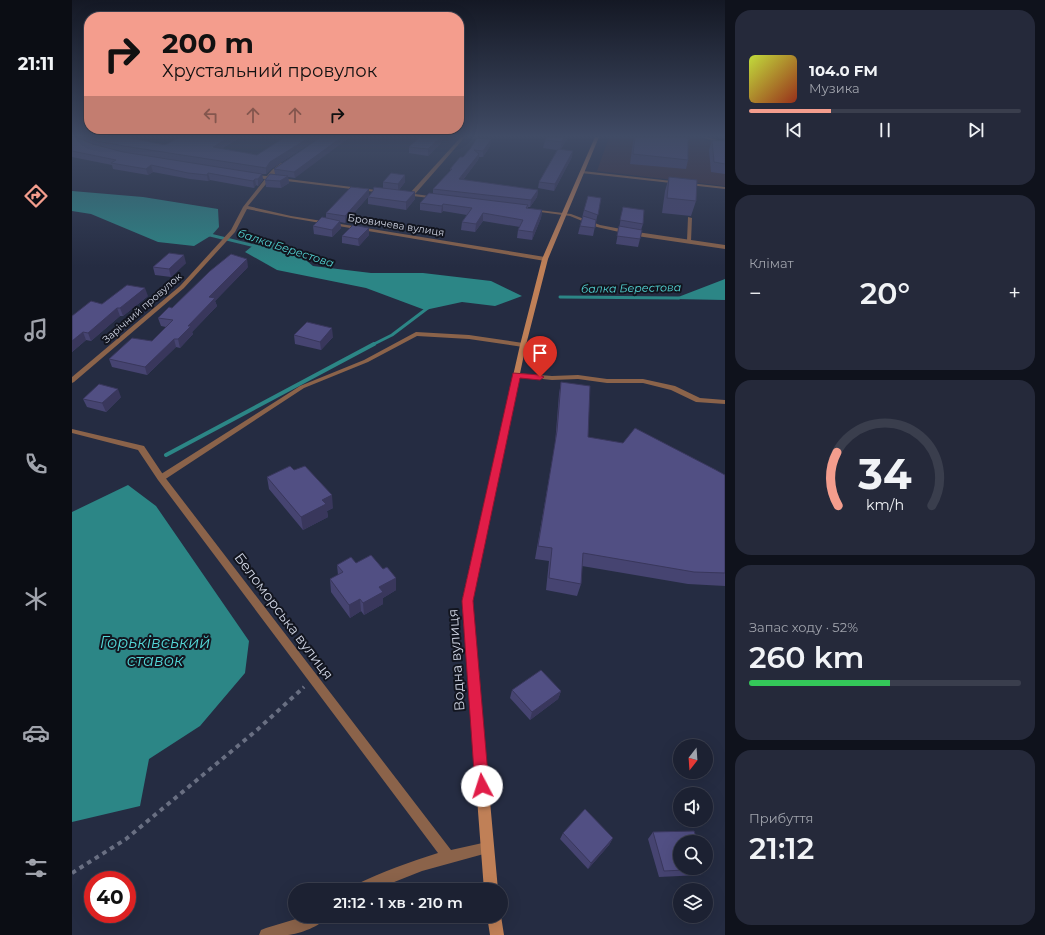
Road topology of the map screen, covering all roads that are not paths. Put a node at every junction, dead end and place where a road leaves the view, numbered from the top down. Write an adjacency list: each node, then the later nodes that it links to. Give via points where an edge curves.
1 (266, 181): 11 (street, Зарічний провулок)
2 (290, 181): 7 (street)
3 (423, 181): 9 (street)
4 (579, 181): 13 (street, Водна вулиця)
5 (660, 181): 6 (street)
6 (725, 188)
7 (387, 192)
8 (403, 194): 9 (street)
9 (410, 195): 10 (street)
10 (441, 199)
11 (245, 207): 17 (street, Бровичева вулиця); 20 (street, Зарічний провулок, via 233,231 182,287)
12 (526, 209): 13 (street)
13 (564, 214): 15 (street, via 599,226); 17 (street, Водна вулиця)
14 (690, 218): 15 (lane)
15 (689, 241): 16 (street)
16 (725, 247)
17 (545, 259): 18 (street, Водна вулиця)
18 (523, 345): 19 (street, Водна вулиця); 23 (lane, via 468,337 416,334 366,360 302,387)
19 (516, 375): 21 (street, via 643,381 673,388 698,400); 24 (street, Водна вулиця, via 467,601)
20 (72, 381)
21 (725, 402)
22 (72, 431): 23 (street, Беломорська вулиця, via 141,448)
23 (161, 478): 25 (street, Беломорська вулиця)
24 (487, 848): 25 (street); 27 (street, Водна вулиця)
25 (448, 856): 26 (street)
26 (377, 883)
27 (490, 883)
28 (305, 923): 30 (street)
29 (495, 923): 31 (street)
30 (266, 935)
31 (497, 935)

